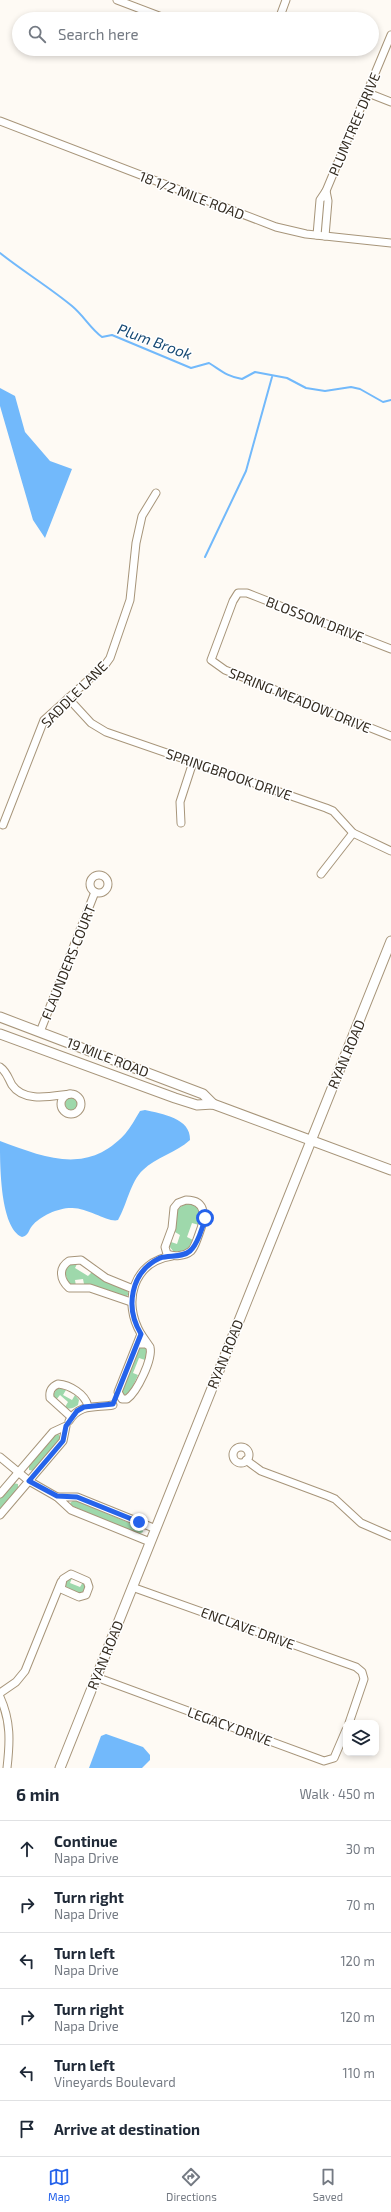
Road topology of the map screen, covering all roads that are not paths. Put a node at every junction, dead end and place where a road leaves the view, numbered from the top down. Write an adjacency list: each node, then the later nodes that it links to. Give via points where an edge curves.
1 (116, 0): 3 (street)
2 (286, 0): 4 (street)
3 (148, 12)
4 (282, 12)
5 (391, 35): 6 (street, PLUMTREE DRIVE)
6 (368, 93): 7 (street); 9 (street, PLUMTREE DRIVE)
7 (391, 102)
8 (0, 121): 10 (street, 18 1/2 MILE ROAD, via 276,227)
9 (326, 191): 10 (street, PLUMTREE DRIVE, via 320,200); 11 (street, PLUMTREE DRIVE, via 328,201)
10 (316, 235): 11 (street, 18 1/2 MILE ROAD)
11 (325, 236): 12 (street, 18 1/2 MILE ROAD)
12 (391, 243)
13 (156, 493): 16 (street, SADDLE LANE, via 142,516 136,543 130,600 110,658)
14 (391, 649): 15 (street, BLOSSOM DRIVE, via 247,593 238,593)
15 (211, 660): 17 (street, SPRING MEADOW DRIVE, via 225,670)
16 (68, 698): 18 (street, SPRINGBROOK DRIVE, via 92,723 106,732); 20 (street, SADDLE LANE, via 39,728)
17 (391, 736)
18 (193, 762): 19 (street, via 180,802); 21 (street, SPRINGBROOK DRIVE, via 333,811)
19 (181, 823)
20 (3, 825)
21 (353, 833): 22 (street, SPRINGBROOK DRIVE); 23 (street)
22 (391, 851)
23 (321, 874)
24 (95, 892): 27 (street, FLAUNDERS COURT)
25 (391, 941): 38 (main road, RYAN ROAD)
26 (0, 1017): 27 (main road, 19 MILE ROAD)
27 (40, 1032): 29 (main road, 19 MILE ROAD)
28 (0, 1034): 30 (main road, 19 MILE ROAD)
29 (69, 1042): 30 (main road, via 66,1053); 32 (main road, 19 MILE ROAD)
30 (56, 1055): 35 (main road, 19 MILE ROAD)
31 (0, 1067): 34 (street, via 21,1094)
32 (184, 1086): 35 (main road, via 183,1094); 37 (main road, 19 MILE ROAD, via 202,1094)
33 (70, 1094): 34 (street); 36 (street); 36 (street, via 77,1095 81,1100 82,1107 78,1113 71,1115 64,1112)
34 (53, 1096): 36 (street)
35 (175, 1098): 37 (main road, 19 MILE ROAD, via 197,1106)
36 (61, 1102)
37 (213, 1104): 38 (main road, 19 MILE ROAD)
38 (310, 1140): 39 (main road, 19 MILE ROAD); 61 (main road, RYAN ROAD)
39 (391, 1170)
40 (165, 1247): 41 (street, via 167,1254); 41 (street, via 176,1205 186,1200 198,1203 204,1210 205,1218 194,1246 188,1253); 42 (street)
41 (172, 1256): 42 (street)
42 (160, 1259): 43 (street, via 143,1272)
43 (133, 1289): 44 (street); 44 (street, via 106,1278 81,1260 69,1261 61,1271 62,1280 68,1288 90,1288)
44 (131, 1302): 45 (street)
45 (141, 1334): 46 (street); 47 (street)
46 (137, 1344): 47 (street, via 143,1343); 48 (street)
47 (150, 1347): 49 (street, via 151,1354 137,1389)
48 (118, 1392): 49 (street, via 120,1398); 50 (street)
49 (126, 1399): 50 (street)
50 (113, 1404): 51 (street)
51 (88, 1406): 52 (street); 52 (street, via 85,1399 68,1386 58,1384 52,1387 50,1398)
52 (71, 1417): 53 (street)
53 (66, 1426): 56 (street, via 53,1432); 57 (street, via 63,1441)
54 (0, 1457): 56 (street)
55 (246, 1460): 62 (street, via 262,1471 335,1499 361,1523)
56 (18, 1473): 57 (street); 58 (street)
57 (29, 1481): 59 (street); 60 (street)
58 (0, 1494)
59 (57, 1496): 61 (street, via 77,1497); 63 (street, via 71,1510)
60 (0, 1515)
61 (156, 1529): 63 (main road, RYAN ROAD)
62 (391, 1536)
63 (150, 1542): 65 (main road, RYAN ROAD)
64 (62, 1582): 66 (street, via 62,1588); 66 (street, via 66,1575 71,1574 89,1584 88,1592 84,1596 78,1597); 67 (street)
65 (132, 1587): 68 (main road, RYAN ROAD); 71 (street, ENCLAVE DRIVE, via 347,1663 362,1672 364,1679)
66 (69, 1593): 67 (street)
67 (56, 1596): 69 (street, via 25,1671 16,1682)
68 (96, 1677): 72 (street, LEGACY DRIVE, via 324,1761 334,1758); 74 (main road, RYAN ROAD)
69 (0, 1693)
70 (0, 1697): 73 (street, via 8,1716 10,1732)
71 (350, 1720)
72 (343, 1737)
73 (7, 1768)
74 (60, 1768)

